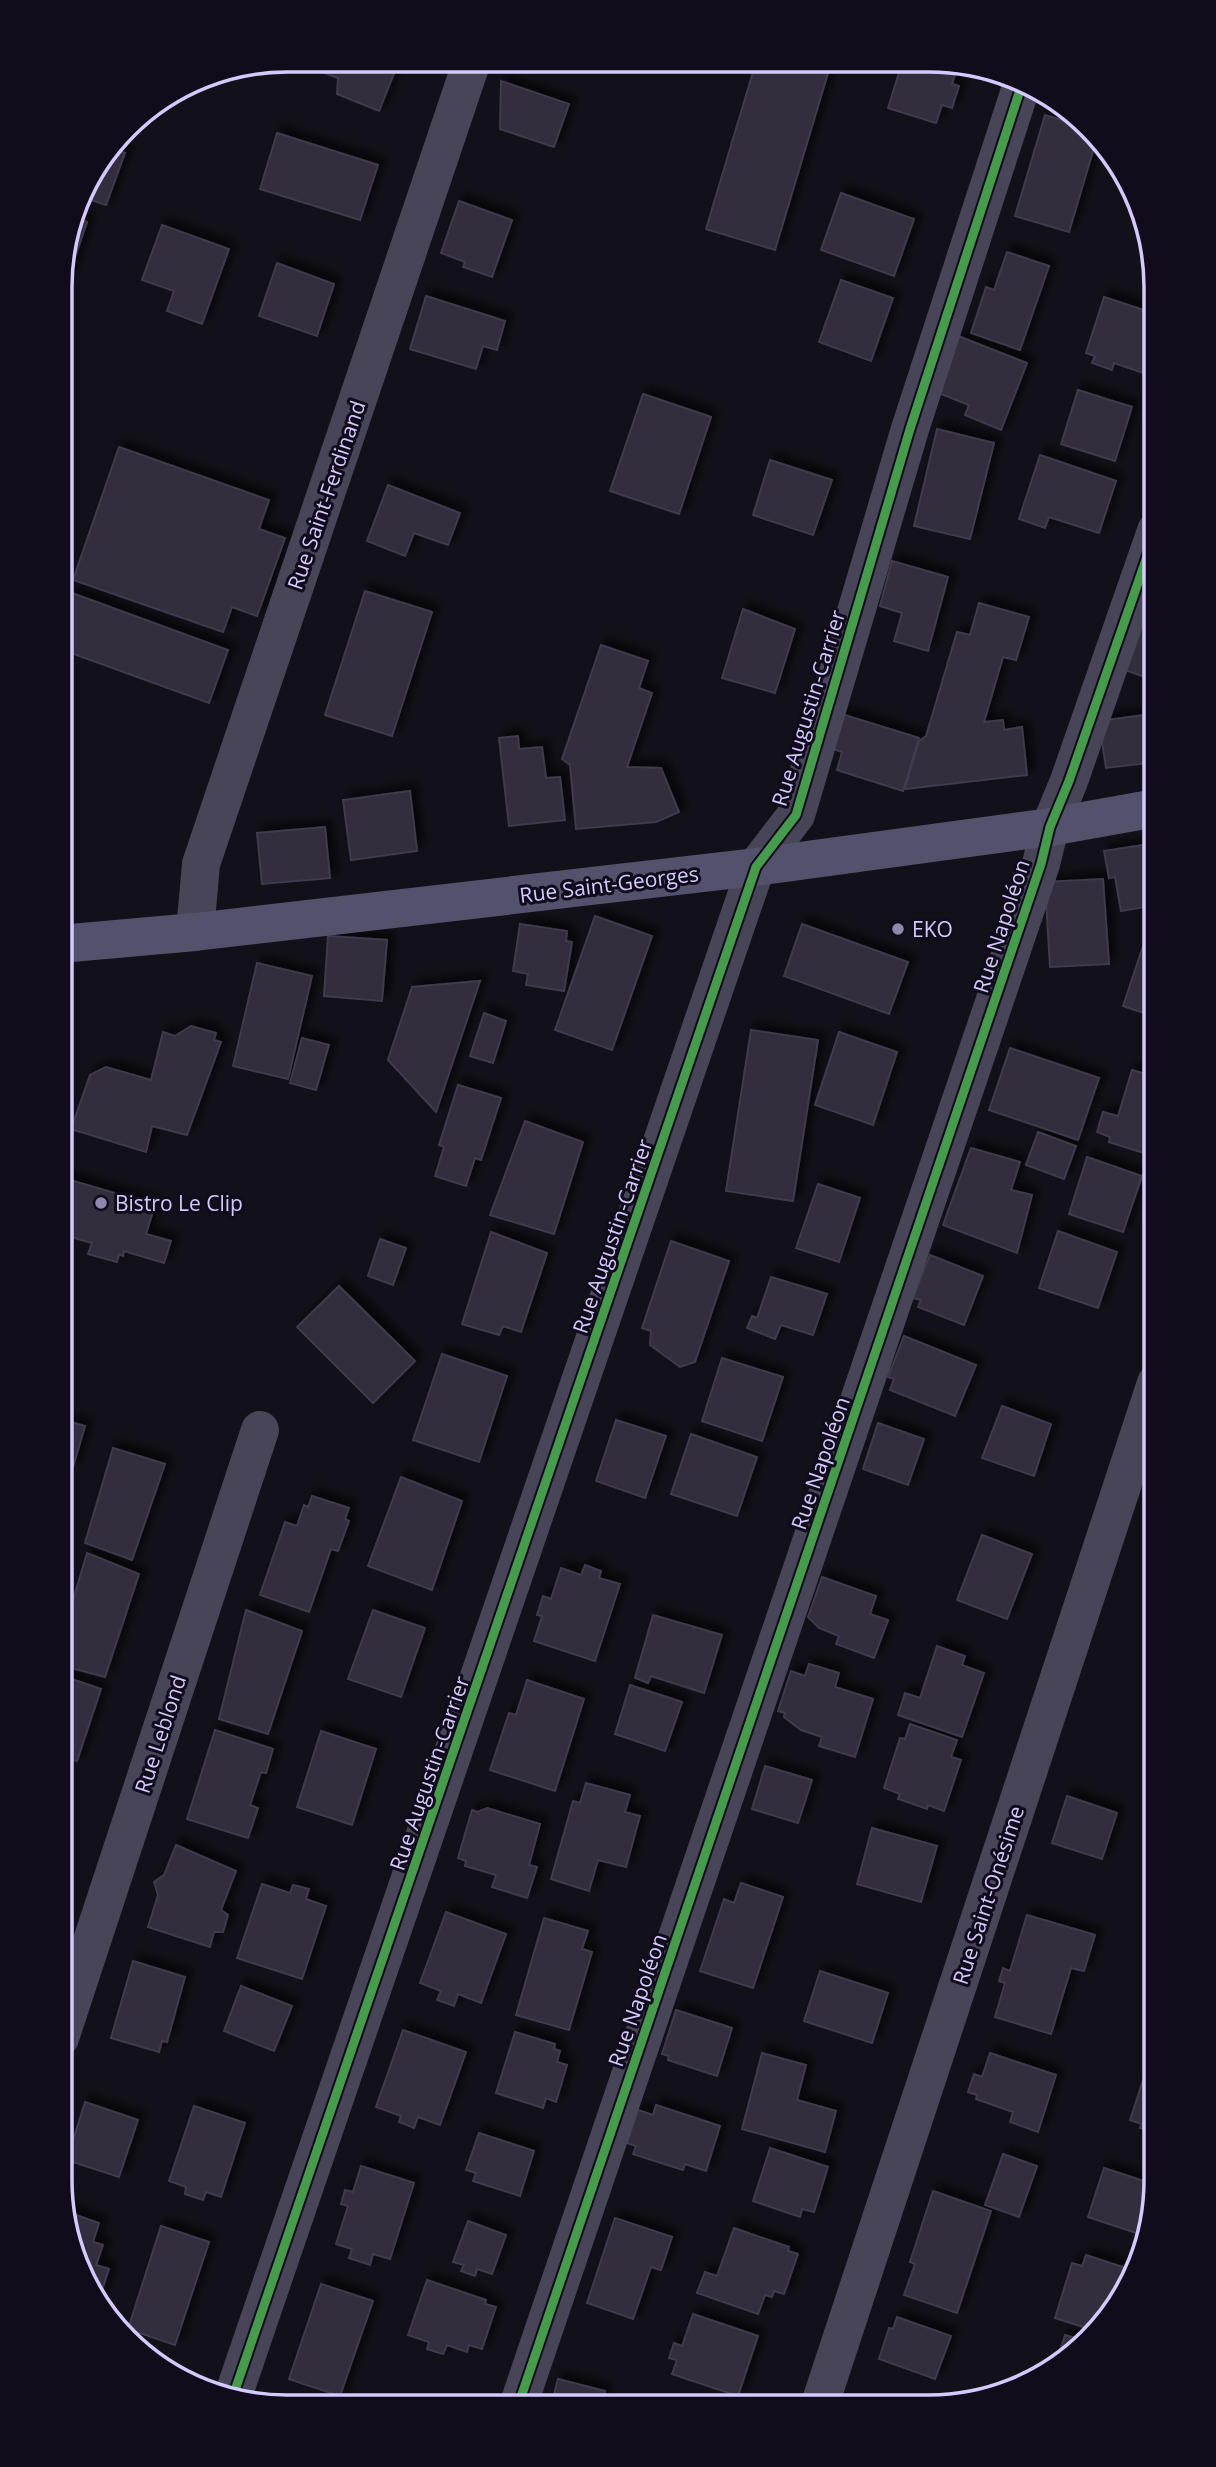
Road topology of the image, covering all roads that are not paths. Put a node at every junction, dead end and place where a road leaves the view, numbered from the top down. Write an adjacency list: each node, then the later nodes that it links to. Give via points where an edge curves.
1 (468, 72): 7 (street, Rue Saint-Ferdinand, via 201,864)
2 (1019, 92): 6 (street, Rue Augustin-Carrier, via 909,429 796,815)
3 (1144, 565): 5 (street, Rue Napoléon)
4 (1144, 810): 5 (street, Rue Saint-Georges)
5 (1050, 827): 6 (street, Rue Saint-Georges); 13 (street, Rue Napoléon)
6 (756, 867): 7 (street, Rue Saint-Georges); 12 (street, Rue Augustin-Carrier)
7 (195, 932): 8 (street, Rue Saint-Georges)
8 (72, 951)
9 (1144, 1419): 14 (street, Rue Saint-Onésime)
10 (260, 1430): 11 (street, Rue Leblond)
11 (72, 2002)
12 (235, 2389)
13 (522, 2395)
14 (823, 2395)

